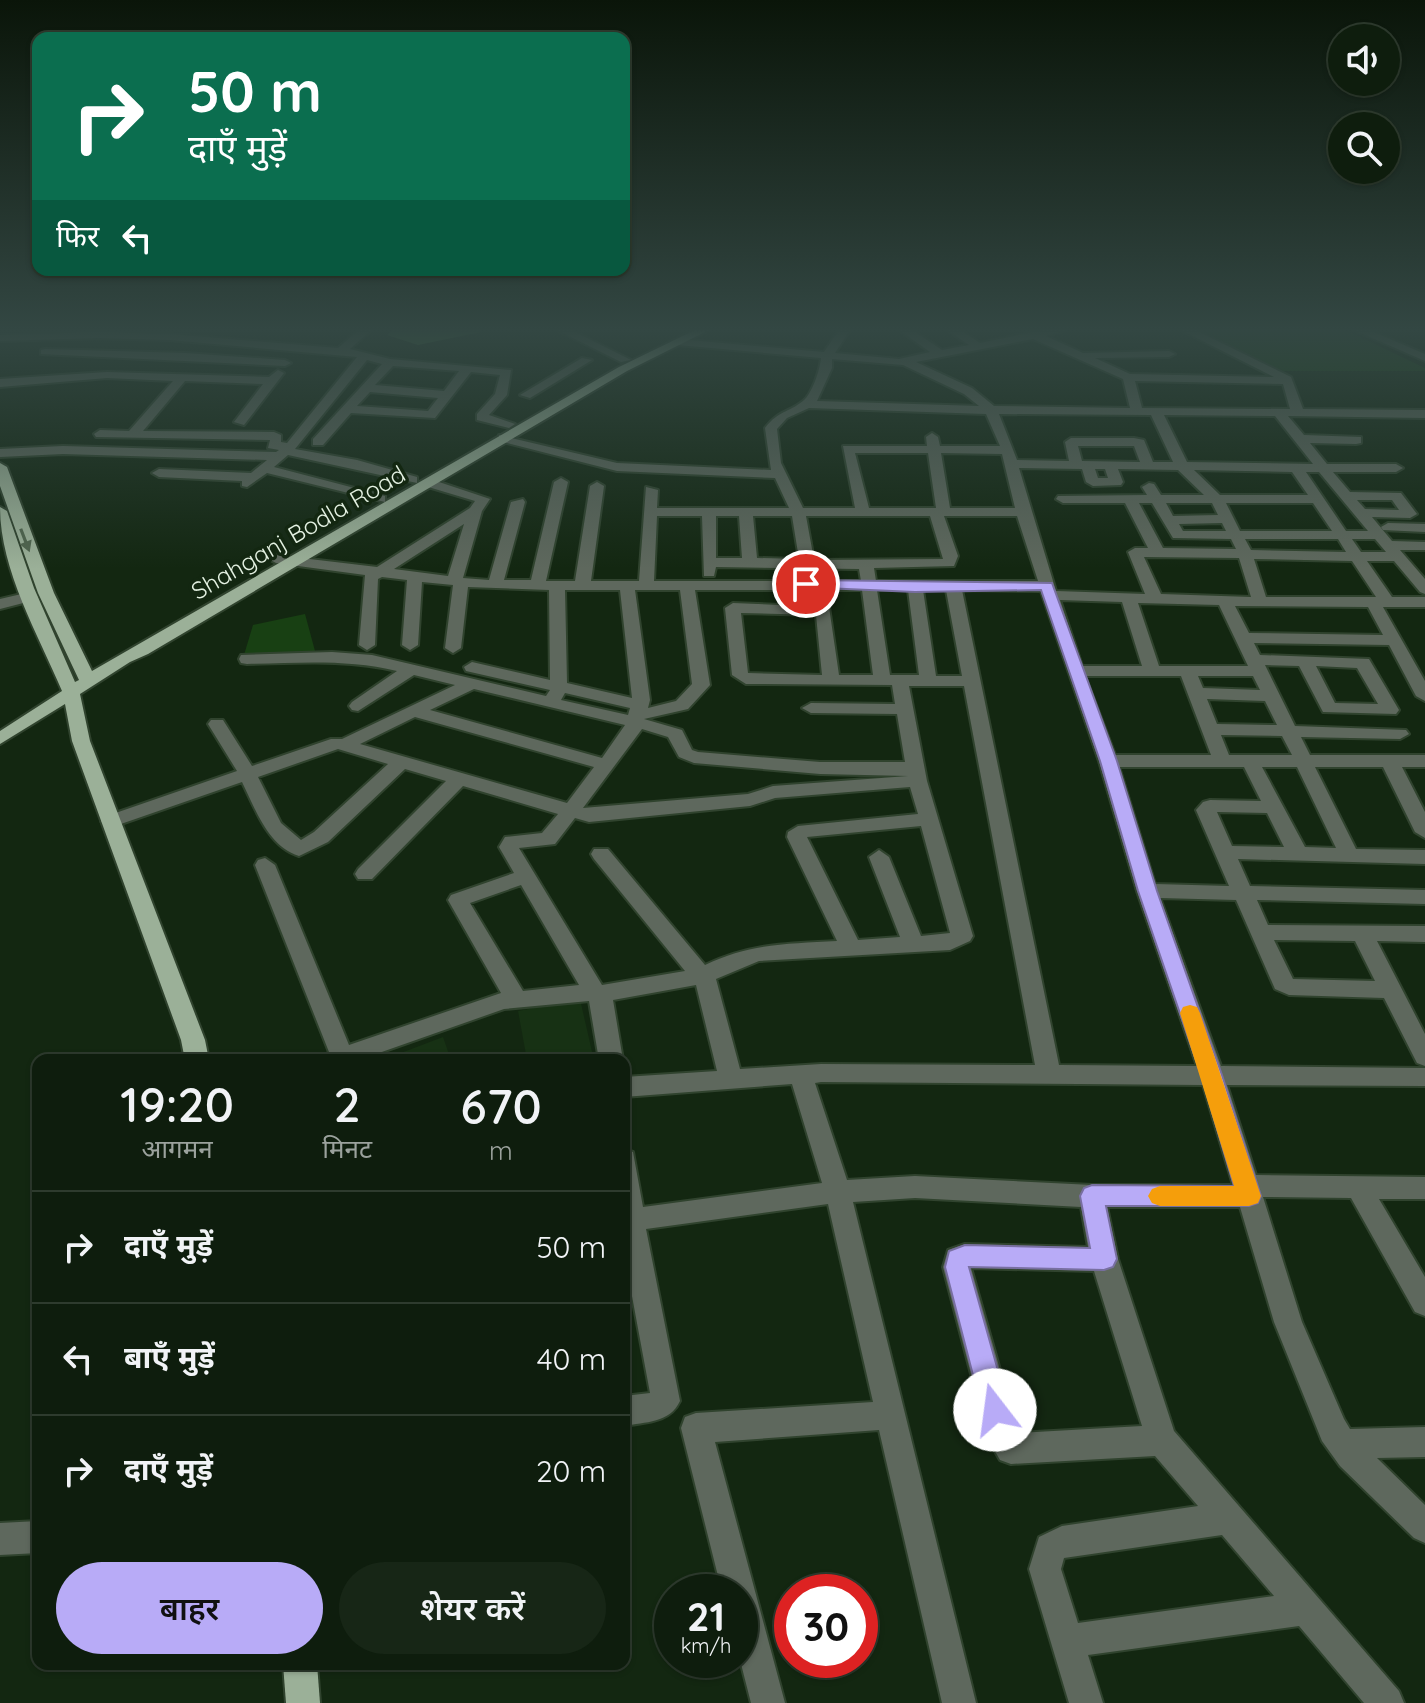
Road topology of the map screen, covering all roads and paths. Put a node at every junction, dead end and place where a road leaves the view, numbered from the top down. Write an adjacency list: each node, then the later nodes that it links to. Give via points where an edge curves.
1 (154, 409): 22 (street)
2 (250, 409): 19 (street)
3 (320, 409): 28 (street)
4 (347, 409): 26 (street)
5 (354, 409): 6 (street, via 431,415)
6 (435, 409)
7 (488, 409): 20 (street, via 481,417)
8 (533, 409): 20 (main road, Shahganj Bodla Road)
9 (553, 409): 23 (main road, Shahganj Bodla Road)
10 (795, 409): 39 (street, via 771,428)
11 (977, 409): 13 (street)
12 (1296, 409): 17 (street)
13 (991, 410): 14 (street); 30 (street)
14 (1137, 411): 15 (street)
15 (1156, 412): 16 (street); 34 (street)
16 (1280, 414): 17 (street); 24 (street)
17 (1298, 414): 18 (street)
18 (1425, 414)
19 (240, 422)
20 (509, 424): 31 (main road, Shahganj Bodla Road)
21 (100, 434): 22 (street)
22 (132, 435): 28 (street, via 274,436 273,445)
23 (503, 438): 31 (main road, Shahganj Bodla Road); 39 (street, via 617,467)
24 (1301, 439): 25 (street); 37 (street)
25 (1356, 440)
26 (318, 442)
27 (933, 442): 30 (street); 61 (street, via 848,449); 62 (street)
28 (285, 451): 29 (street); 40 (street); 41 (street)
29 (0, 453)
30 (1010, 457): 32 (street); 63 (street)
31 (454, 462): 41 (main road, Shahganj Bodla Road); 44 (main road, Shahganj Bodla Road)
32 (1082, 465): 33 (street, via 1093,482 1116,482 1110,465); 33 (street, via 1071,442 1139,443)
33 (1148, 466): 34 (street)
34 (1182, 466): 36 (street); 53 (street)
35 (0, 467): 121 (main road, one-way to 121)
36 (1296, 467): 37 (street); 51 (street)
37 (1323, 468): 42 (street); 42 (street, via 1396,474)
38 (159, 473): 40 (street)
39 (779, 474): 60 (street)
40 (255, 476): 49 (street)
41 (412, 480): 49 (main road, Shahganj Bodla Road)
42 (1334, 481): 48 (street)
43 (561, 482): 88 (street)
44 (430, 483): 56 (street, via 482,498); 75 (main road, Shahganj Bodla Road)
45 (597, 486): 92 (street)
46 (651, 490): 57 (street)
47 (1152, 494): 52 (street); 53 (street); 66 (street)
48 (1347, 496): 64 (street); 64 (street, via 1396,496 1410,514)
49 (380, 499): 75 (main road, Shahganj Bodla Road)
50 (1063, 499): 52 (street)
51 (1317, 499): 53 (street); 69 (street)
52 (1130, 500): 72 (street)
53 (1217, 500): 65 (street)
54 (518, 502): 85 (street)
55 (0, 511): 95 (main road)
56 (475, 511): 80 (street); 82 (street)
57 (650, 512): 58 (street); 89 (street)
58 (709, 512): 59 (street); 76 (street)
59 (746, 512): 60 (street); 77 (street)
60 (798, 512): 61 (street); 78 (street)
61 (863, 512): 62 (street)
62 (940, 512): 63 (street); 79 (street, via 949,563)
63 (1023, 512): 94 (street)
64 (1361, 513): 70 (street)
65 (1225, 519): 66 (street); 68 (street)
66 (1167, 520): 68 (street, via 1176,534)
67 (1425, 528): 70 (street)
68 (1234, 535): 69 (street); 73 (street)
69 (1340, 535): 70 (street); 74 (street)
70 (1385, 541): 71 (street); 74 (street); 84 (street)
71 (1425, 546)
72 (1158, 552): 73 (street); 97 (street, via 1134,555)
73 (1245, 553): 74 (street); 99 (street)
74 (1354, 556): 100 (street)
75 (282, 561): 80 (street); 121 (main road, Shahganj Bodla Road)
76 (709, 562): 77 (street); 83 (street)
77 (750, 562): 78 (street)
78 (807, 563): 79 (street)
79 (864, 564): 87 (street, via 869,568)
80 (378, 572): 81 (street); 106 (street, via 371,577)
81 (415, 576): 82 (street); 107 (street)
82 (458, 581): 85 (street); 108 (street)
83 (709, 584): 86 (street); 87 (street)
84 (1423, 584)
85 (495, 585): 88 (street)
86 (687, 585): 89 (street); 131 (street, via 701,685 682,705)
87 (868, 585): 93 (street); 120 (street)
88 (537, 586): 91 (street)
89 (637, 586): 92 (street); 131 (street)
90 (953, 586): 93 (street); 94 (street); 118 (street)
91 (557, 587): 92 (street); 123 (street)
92 (582, 587)
93 (915, 587): 117 (street)
94 (1049, 590): 96 (street); 115 (street)
95 (30, 597): 102 (street); 121 (main road)
96 (1129, 598): 97 (street); 113 (street)
97 (1156, 600): 98 (street)
98 (1225, 601): 99 (street); 104 (street)
99 (1260, 602): 103 (street)
100 (1380, 602): 101 (street); 103 (street); 105 (street)
101 (1425, 602)
102 (0, 604)
103 (1329, 621): 104 (street); 105 (street)
104 (1242, 638): 111 (street)
105 (1394, 640): 125 (street)
106 (367, 645)
107 (410, 645)
108 (453, 648)
109 (247, 659): 112 (street, via 342,657)
110 (1305, 661): 111 (street); 129 (street, via 1363,663); 129 (street, via 1329,708)
111 (1256, 665): 114 (street); 124 (street)
112 (410, 670): 116 (street); 126 (street)
113 (1152, 670): 114 (street); 115 (street)
114 (1187, 670): 122 (street)
115 (1075, 671): 139 (street)
116 (471, 676): 123 (street); 130 (street)
117 (928, 681): 118 (street); 120 (street)
118 (970, 681): 182 (street)
119 (831, 682): 119 (street, via 742,677 733,608 823,610); 120 (street)
120 (891, 682): 128 (street)
121 (80, 687): 136 (main road, Shahganj Bodla Road); 153 (main road, via 81,741)
122 (1196, 693): 124 (street); 133 (street)
123 (555, 695): 131 (street)
124 (1270, 696): 134 (street)
125 (1425, 696)
126 (358, 706)
127 (811, 708): 128 (street)
128 (905, 709): 147 (street)
129 (1390, 710): 135 (street)
130 (413, 711): 137 (street); 145 (street)
131 (638, 715): 145 (street); 147 (street, via 674,732 685,753 694,757)
132 (217, 724): 146 (street)
133 (1210, 729): 134 (street); 140 (street)
134 (1287, 731): 135 (street); 138 (street)
135 (1400, 734): 143 (street)
136 (0, 739)
137 (345, 744): 144 (street); 146 (street, via 329,744)
138 (1301, 760): 141 (street); 142 (street); 158 (street)
139 (1108, 761): 140 (street); 164 (street)
140 (1222, 761): 141 (street)
141 (1250, 761): 149 (street)
142 (1390, 761): 143 (street); 150 (street)
143 (1420, 761)
144 (400, 763): 146 (street, via 303,849 273,826); 148 (street)
145 (606, 765): 151 (street)
146 (247, 773): 153 (street)
147 (916, 775): 151 (street, via 773,792 750,800 589,816); 152 (street)
148 (458, 780): 151 (street); 162 (street)
149 (1273, 807): 155 (street, via 1206,807); 157 (street)
150 (1419, 807): 154 (street)
151 (571, 811): 163 (street, via 548,839 514,840 509,845)
152 (929, 819): 170 (street, via 963,932 950,942); 171 (street, via 804,829 797,835)
153 (111, 821): 176 (main road)
154 (1425, 832)
155 (1226, 852): 157 (street); 165 (street)
156 (601, 854): 172 (street)
157 (1298, 854): 158 (street)
158 (1350, 856): 160 (street)
159 (879, 857): 170 (street)
160 (1425, 857)
161 (265, 865): 177 (street)
162 (365, 874)
163 (525, 876): 174 (street); 175 (street, via 458,900)
164 (1147, 891): 165 (street); 183 (street)
165 (1245, 894): 166 (street); 167 (street)
166 (1425, 897)
167 (1261, 932): 168 (street); 173 (street, via 1285,985)
168 (1362, 933): 169 (street); 173 (street)
169 (1425, 934)
170 (913, 944): 171 (street)
171 (851, 947): 172 (street, via 759,953)
172 (702, 976): 174 (street); 185 (street, via 711,992)
173 (1390, 990): 180 (street)
174 (597, 993): 175 (street); 179 (street)
175 (516, 999): 178 (street)
176 (196, 1054)
177 (337, 1054)
178 (354, 1054)
179 (610, 1054)
180 (1425, 1057)
181 (801, 1075): 182 (street); 185 (street); 190 (street)
182 (1049, 1075): 183 (street)
183 (1212, 1075): 184 (street); 189 (street)
184 (1425, 1077)
185 (731, 1080): 186 (street)
186 (630, 1087)
187 (1359, 1188): 188 (street); 189 (street); 195 (street)
188 (1425, 1188)
189 (1247, 1191): 191 (street); 200 (street, via 1288,1322)
190 (838, 1192): 191 (street, via 915,1187); 192 (street); 197 (street)
191 (1092, 1196): 194 (street)
192 (630, 1220)
193 (630, 1230): 196 (street, via 665,1401)
194 (1104, 1259): 198 (street); 198 (street, via 958,1259 1003,1439 1018,1450)
195 (1425, 1303)
196 (630, 1410)
197 (891, 1415): 205 (street, via 696,1428); 212 (street)
198 (1162, 1440): 201 (street)
199 (1425, 1442): 200 (street)
200 (1343, 1444): 202 (street)
201 (1229, 1518): 206 (street); 207 (street, via 1050,1548 1045,1569)
202 (1425, 1527)
203 (32, 1537): 204 (street)
204 (0, 1539)
205 (735, 1574)
206 (1305, 1608): 207 (street); 214 (street)
207 (1067, 1641): 213 (street)
208 (758, 1664): 211 (street)
209 (300, 1670): 210 (main road)
210 (303, 1703)
211 (768, 1703)
212 (959, 1703)
213 (1086, 1703)
214 (1387, 1703)

